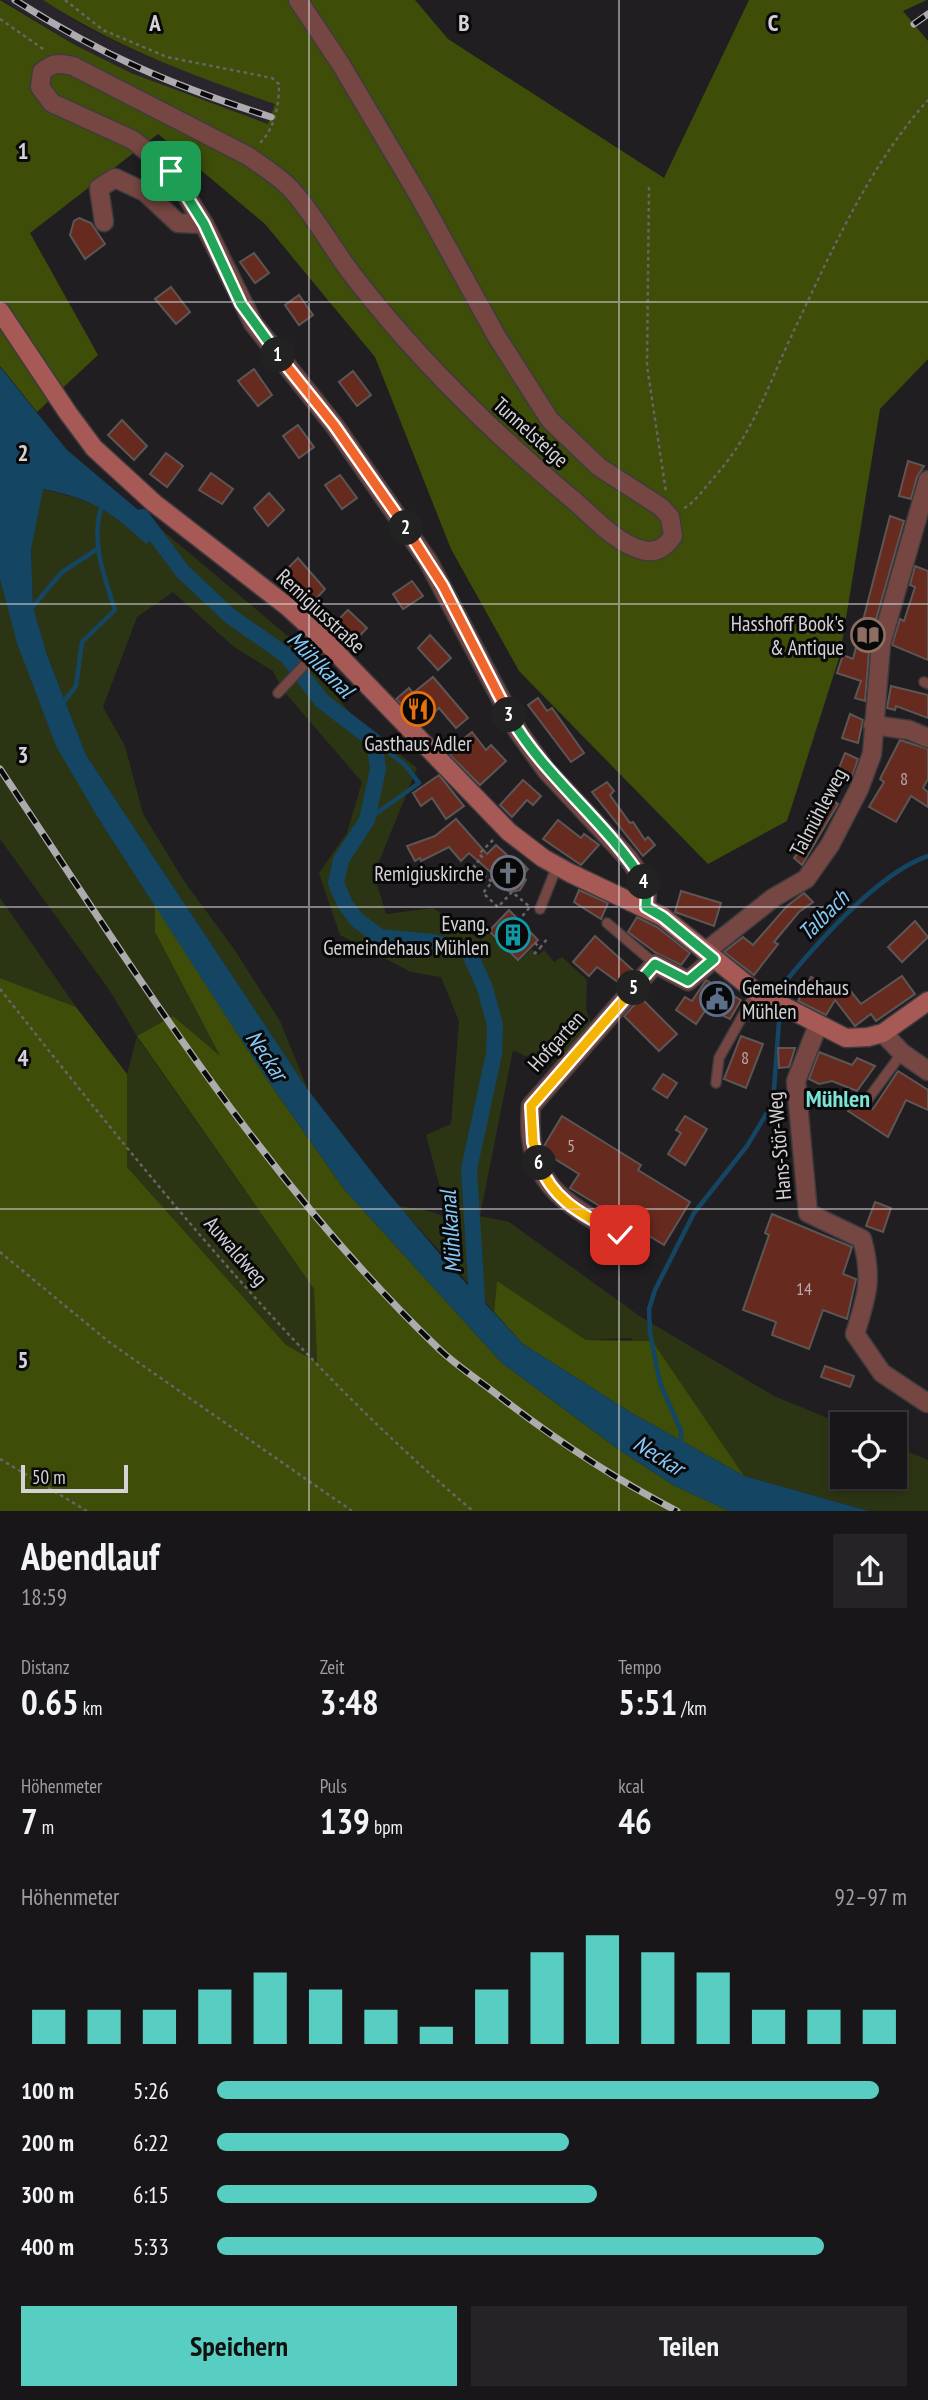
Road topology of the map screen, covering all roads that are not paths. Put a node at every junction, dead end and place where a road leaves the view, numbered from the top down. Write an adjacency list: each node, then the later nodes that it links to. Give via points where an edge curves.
1 (298, 0): 3 (street, Tunnelsteige, via 348,75 497,337 550,420 599,467 662,507 670,517 673,536 667,545 644,551 612,533 453,391 353,276 291,189 248,156 74,66 49,66 40,78 43,95 159,158)
2 (104, 222): 3 (street, via 99,188 115,178 145,192 178,223)
3 (204, 224): 11 (street, via 253,323 339,432 428,561 518,731 546,770 629,859 647,886)
4 (0, 311): 6 (main road, Remigiusstraße, via 94,448 154,503)
5 (928, 480): 8 (street, Talmühleweg, via 881,645)
6 (326, 642): 7 (lane); 10 (main road, Remigiusstraße, via 505,827)
7 (278, 694)
8 (873, 725): 9 (street); 14 (street, Talmühleweg, via 872,754 859,789 806,879 773,898)
9 (928, 738)
10 (557, 866): 11 (main road, Remigiusstraße); 12 (lane)
11 (646, 907): 14 (main road, Remigiusstraße)
12 (540, 909)
13 (607, 923): 15 (lane)
14 (709, 956): 15 (street, via 688,981); 16 (main road, Remigiusstraße)
15 (655, 964): 24 (street, Hofgarten, via 531,1106 533,1142 546,1181 572,1208)
16 (759, 994): 18 (main road, Remigiusstraße); 22 (lane, via 719,1058)
17 (928, 1001): 19 (main road)
18 (818, 1025): 19 (main road, Remigiusstraße, via 846,1038); 25 (street, Hans-Stör-Weg, via 796,1081 808,1213 862,1238 870,1266 855,1334 882,1373)
19 (883, 1033): 20 (street)
20 (902, 1053): 21 (street); 23 (lane)
21 (928, 1071)
22 (716, 1083)
23 (868, 1099)
24 (620, 1235)
25 (928, 1401)

